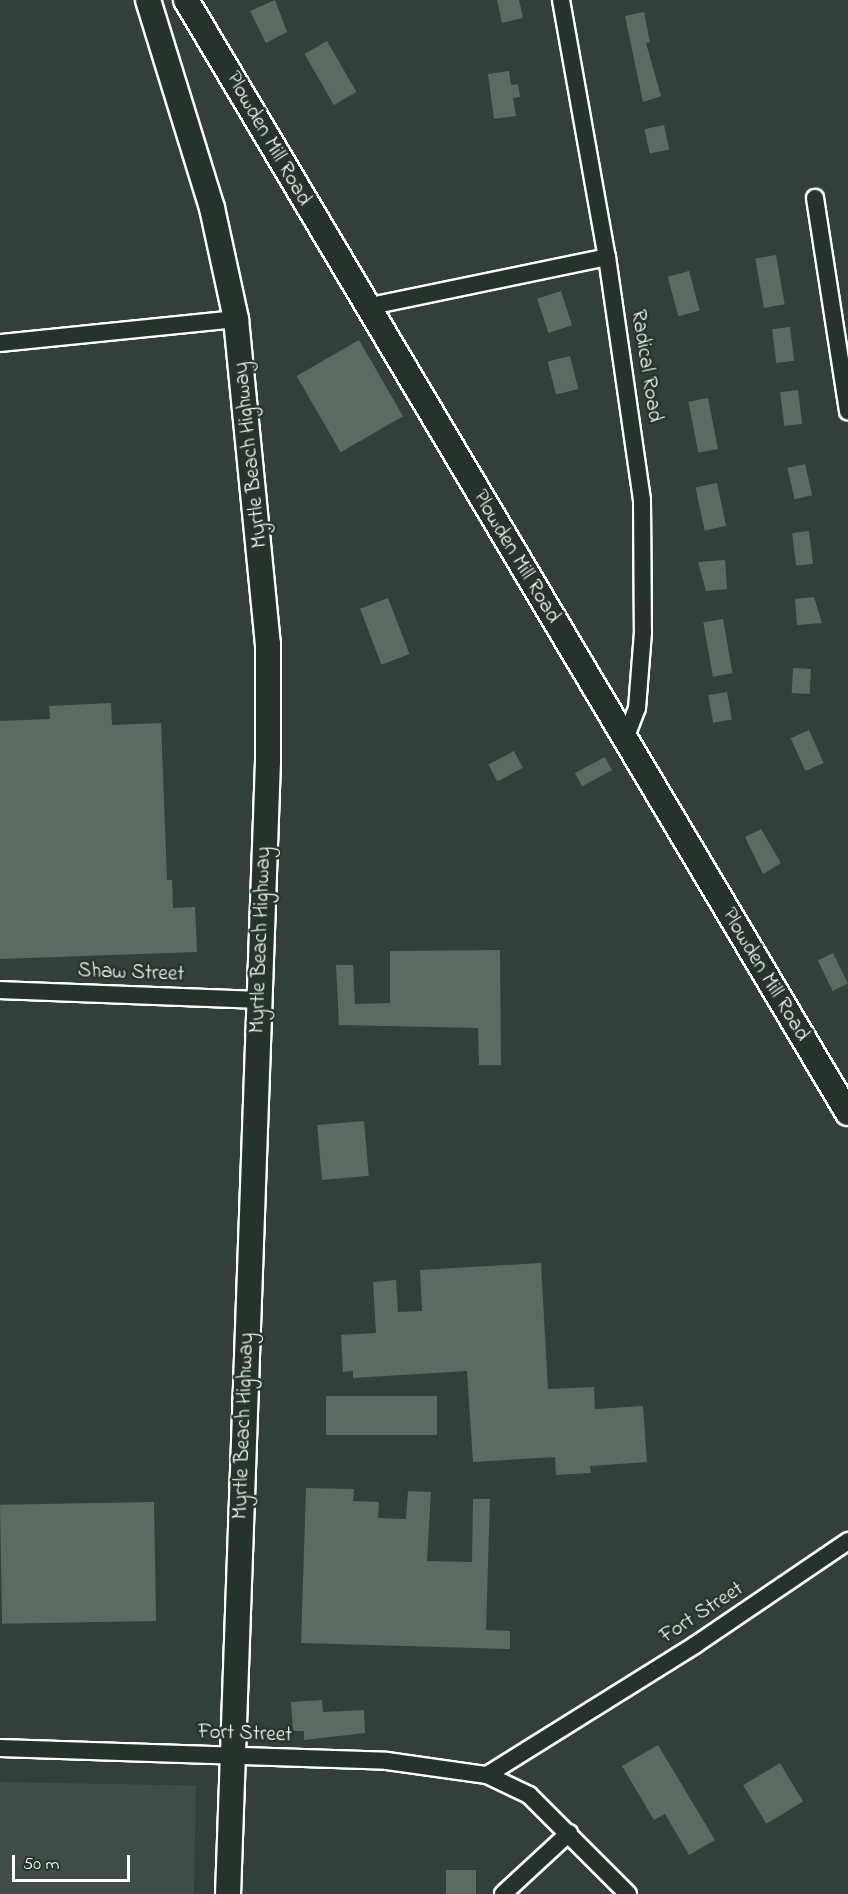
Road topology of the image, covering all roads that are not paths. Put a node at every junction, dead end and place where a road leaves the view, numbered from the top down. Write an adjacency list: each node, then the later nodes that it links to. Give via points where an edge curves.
1 (148, 0): 7 (main road, Myrtle Beach Highway, via 212,208)
2 (186, 0): 6 (main road, Plowden Mill Road)
3 (561, 0): 5 (street, Radical Road)
4 (815, 198): 9 (street)
5 (607, 257): 6 (street); 10 (street, Radical Road, via 631,410 645,537 637,708)
6 (366, 307): 10 (main road, Plowden Mill Road)
7 (236, 319): 8 (street); 12 (main road, Myrtle Beach Highway, via 268,644)
8 (0, 343)
9 (848, 411)
10 (625, 740): 13 (main road, Plowden Mill Road)
11 (0, 990): 12 (street, Shaw Street)
12 (259, 1000): 16 (main road, Myrtle Beach Highway)
13 (848, 1113)
14 (848, 1541): 17 (street, Fort Street, via 695,1645)
15 (0, 1748): 16 (street, Fort Street)
16 (232, 1756): 17 (street, Fort Street, via 387,1761); 19 (main road, Myrtle Beach Highway)
17 (487, 1775): 18 (street, Fort Street, via 518,1787)
18 (569, 1833): 20 (street); 21 (street, Fort Street)
19 (228, 1894)
20 (503, 1894)
21 (628, 1894)

